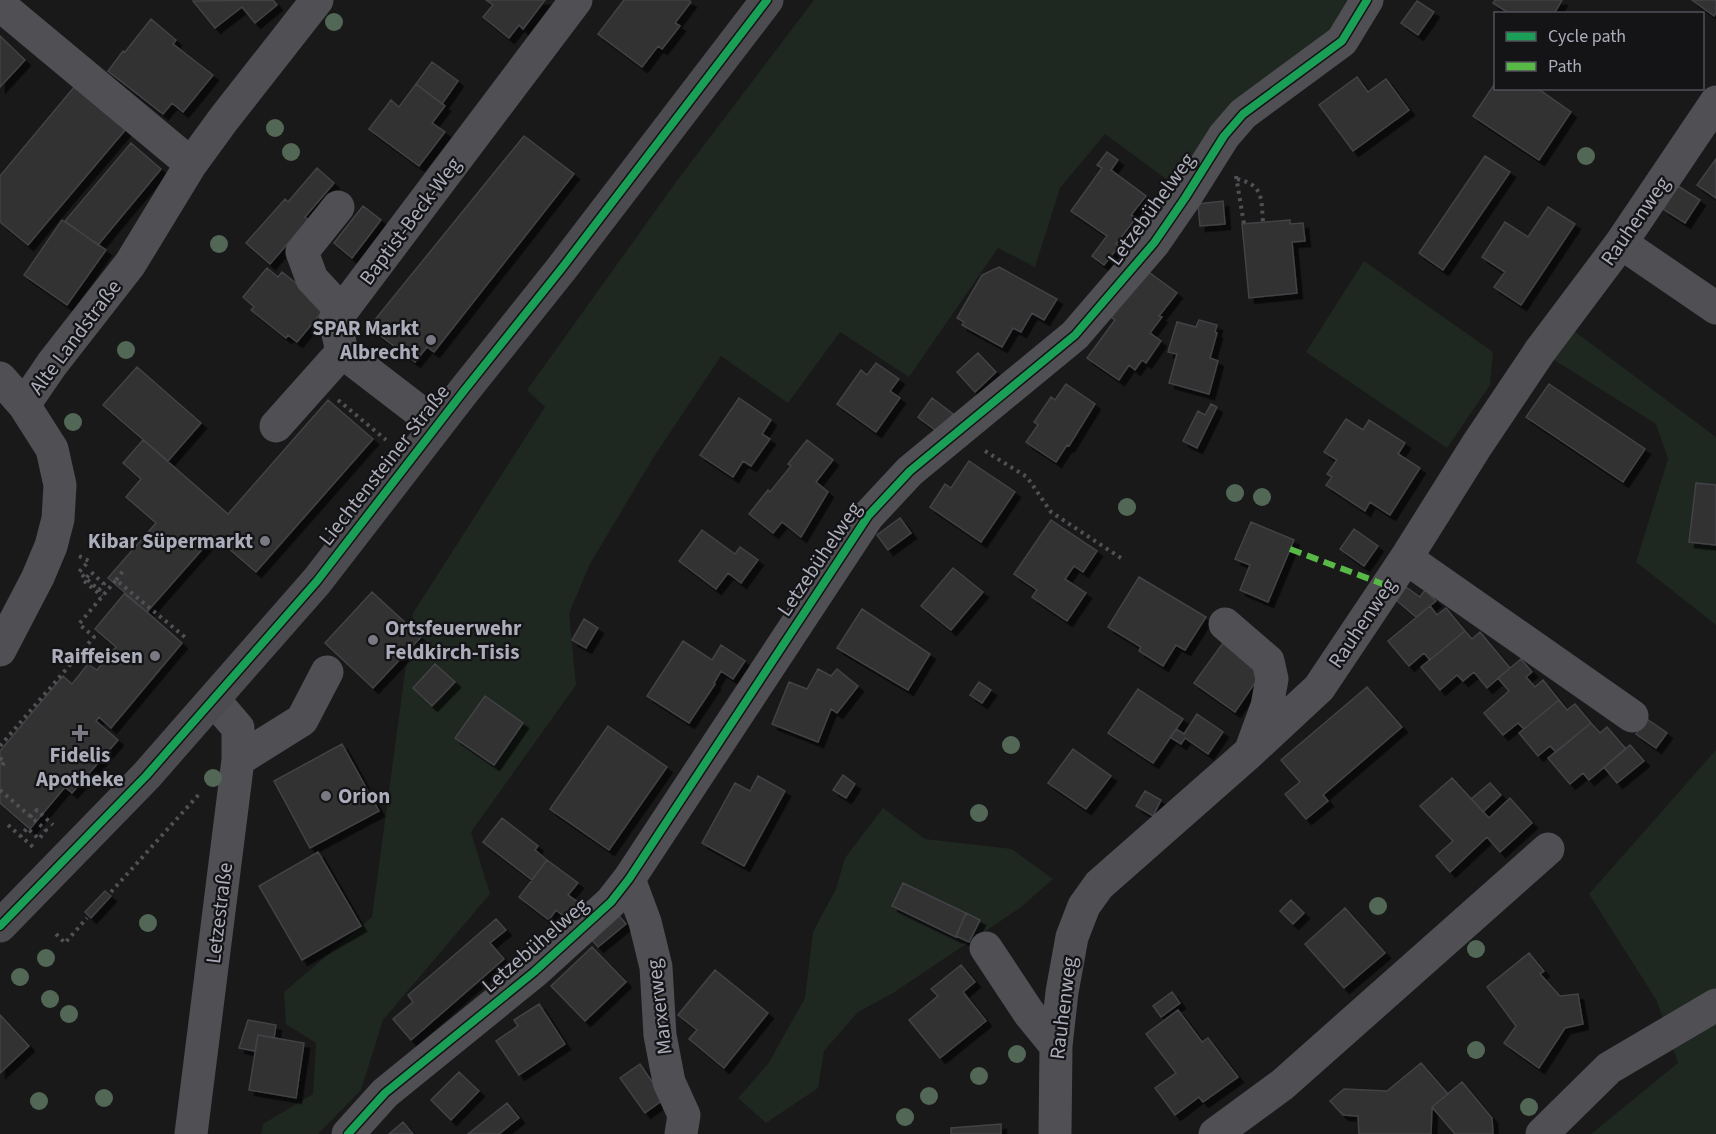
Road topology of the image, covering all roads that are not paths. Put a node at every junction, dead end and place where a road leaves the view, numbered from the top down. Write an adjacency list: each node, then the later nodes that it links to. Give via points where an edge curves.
1 (317, 0): 7 (street, Alte Landstraße)
2 (576, 0): 11 (street, Baptist-Beck-Weg)
3 (767, 0): 15 (main road, Liechtensteiner Straße)
4 (1367, 0): 26 (street, Letzebühelweg, via 1342,41 1243,114 1224,136 1154,243 1075,335 910,471 868,516)
5 (0, 4): 7 (street)
6 (1716, 102): 9 (street, Rauhenweg)
7 (192, 164): 14 (street, Alte Landstraße, via 130,264)
8 (338, 207): 11 (street, via 302,252 312,279)
9 (1621, 243): 10 (street); 17 (street, Rauhenweg, via 1540,351)
10 (1716, 308)
11 (342, 311): 12 (street, via 335,320)
12 (342, 352): 15 (street); 16 (street)
13 (0, 378): 14 (street)
14 (24, 405): 19 (street, Alte Landstraße, via 52,449 60,485 58,519 47,556)
15 (437, 425): 21 (main road, Liechtensteiner Straße, via 317,581)
16 (276, 426)
17 (1407, 558): 22 (street); 23 (street, Rauhenweg, via 1319,688)
18 (1225, 624): 23 (street, via 1268,661 1272,679 1267,706)
19 (0, 650)
20 (327, 672): 24 (street, via 302,720)
21 (214, 700): 24 (street, Letzestraße, via 238,728); 27 (main road, Liechtensteiner Straße, via 138,785)
22 (1632, 716)
23 (1250, 752): 30 (street, Rauhenweg, via 1099,885 1084,906 1072,937)
24 (238, 760): 31 (street, Letzestraße)
25 (1548, 849): 35 (street, via 1282,1085)
26 (629, 879): 32 (street, Letzebühelweg, via 611,902 534,972 385,1093); 33 (street, Marxerweg, via 656,968 660,1035 669,1082 684,1114)
27 (0, 926)
28 (986, 948): 30 (street)
29 (1716, 1005): 36 (street, via 1609,1068)
30 (1056, 1046): 34 (street, Rauhenweg)
31 (191, 1134)
32 (348, 1134)
33 (681, 1134)
34 (1055, 1134)
35 (1215, 1134)
36 (1542, 1134)

